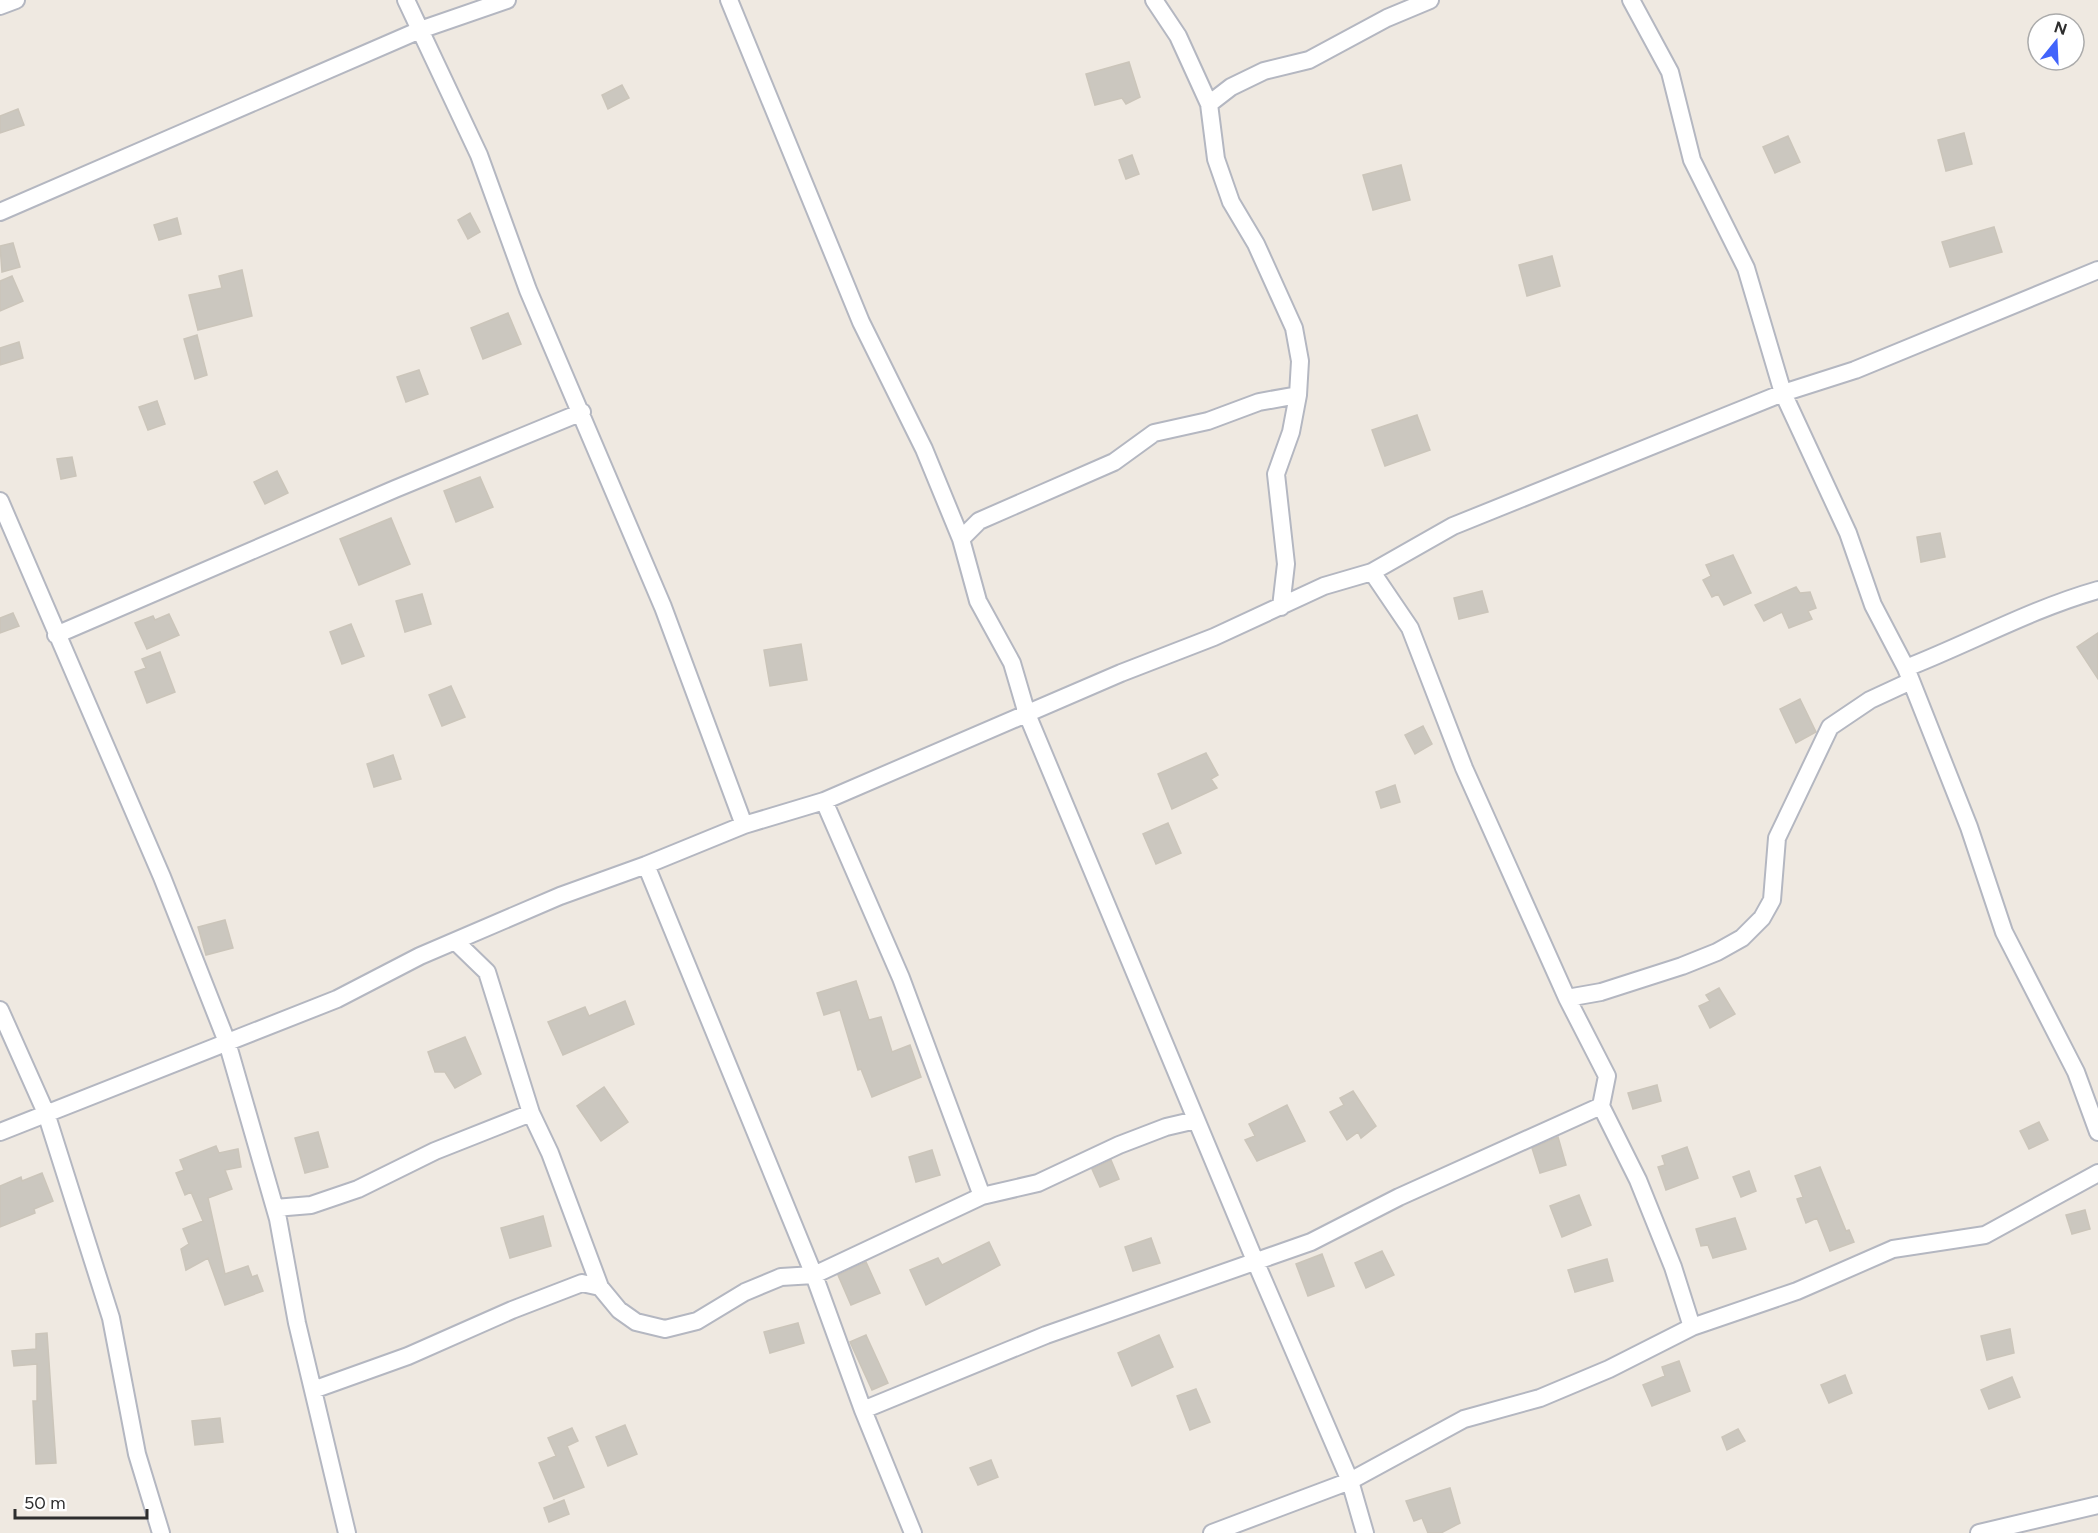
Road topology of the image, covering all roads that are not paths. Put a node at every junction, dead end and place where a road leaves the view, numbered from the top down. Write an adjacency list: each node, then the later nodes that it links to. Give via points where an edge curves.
1 (16, 0): 8 (street)
2 (406, 0): 9 (street)
3 (507, 0): 9 (street)
4 (729, 0): 17 (street, via 861,322 924,449)
5 (1154, 0): 10 (street, via 1178,36)
6 (1430, 0): 10 (street, via 1309,60 1264,71 1231,87)
7 (1631, 0): 13 (street, via 1670,72 1692,160 1746,268)
8 (0, 6)
9 (420, 30): 11 (street); 15 (street, via 479,155 528,290)
10 (1209, 104): 14 (street, via 1216,159 1231,202 1256,244 1294,328 1300,362)
11 (0, 212)
12 (2098, 270): 13 (street, via 1856,370)
13 (1783, 393): 18 (street, via 1453,526); 22 (street, via 1848,533 1873,605)
14 (1298, 395): 17 (street, via 1259,402 1208,421 1154,433 1114,462 979,521); 20 (street, via 1291,432 1276,474 1286,564)
15 (582, 412): 21 (street); 25 (street, via 663,607)
16 (0, 501): 21 (street)
17 (961, 539): 23 (street, via 978,601 1012,663)
18 (1372, 573): 20 (street, via 1324,586); 28 (street, via 1410,628 1464,768)
19 (2098, 590): 22 (street, via 2012,620)
20 (1281, 607): 23 (street)
21 (56, 635): 30 (street, via 162,877)
22 (1908, 674): 28 (street, via 1830,727 1777,838 1772,900 1762,918 1742,938 1682,966 1601,993); 36 (street, via 1969,827 2004,932 2076,1072)
23 (1028, 714): 24 (street); 34 (street)
24 (824, 801): 25 (street); 38 (street, via 901,978)
25 (744, 825): 26 (street)
26 (646, 865): 27 (street); 41 (street)
27 (455, 941): 30 (street, via 337,999); 33 (street, via 487,972)
28 (1567, 998): 31 (street, via 1607,1076)
29 (0, 1010): 32 (street)
30 (228, 1042): 32 (street); 39 (street)
31 (1601, 1106): 40 (street, via 1399,1197 1311,1242); 43 (street, via 1638,1179)
32 (46, 1113): 35 (street); 48 (street, via 111,1318 137,1454)
33 (531, 1113): 39 (street, via 435,1151 358,1189 311,1205); 42 (street)
34 (1196, 1120): 38 (street, via 1119,1144 1038,1184); 40 (street)
35 (0, 1132)
36 (2098, 1132)
37 (2098, 1173): 43 (street, via 1985,1236 1893,1249 1797,1292)
38 (982, 1196): 41 (street)
39 (275, 1208): 44 (street)
40 (1256, 1263): 45 (street, via 1046,1335); 46 (street)
41 (814, 1275): 42 (street, via 781,1277 745,1292 697,1321 665,1329 636,1322 619,1310); 45 (street)
42 (600, 1287): 44 (street, via 582,1283 408,1356)
43 (1692, 1327): 46 (street, via 1540,1398 1464,1419)
44 (313, 1390): 49 (street)
45 (863, 1410): 50 (street)
46 (1350, 1480): 51 (street); 52 (street)
47 (2098, 1505): 53 (street)
48 (161, 1533)
49 (347, 1533)
50 (913, 1533)
51 (1212, 1533)
52 (1365, 1533)
53 (1979, 1533)

